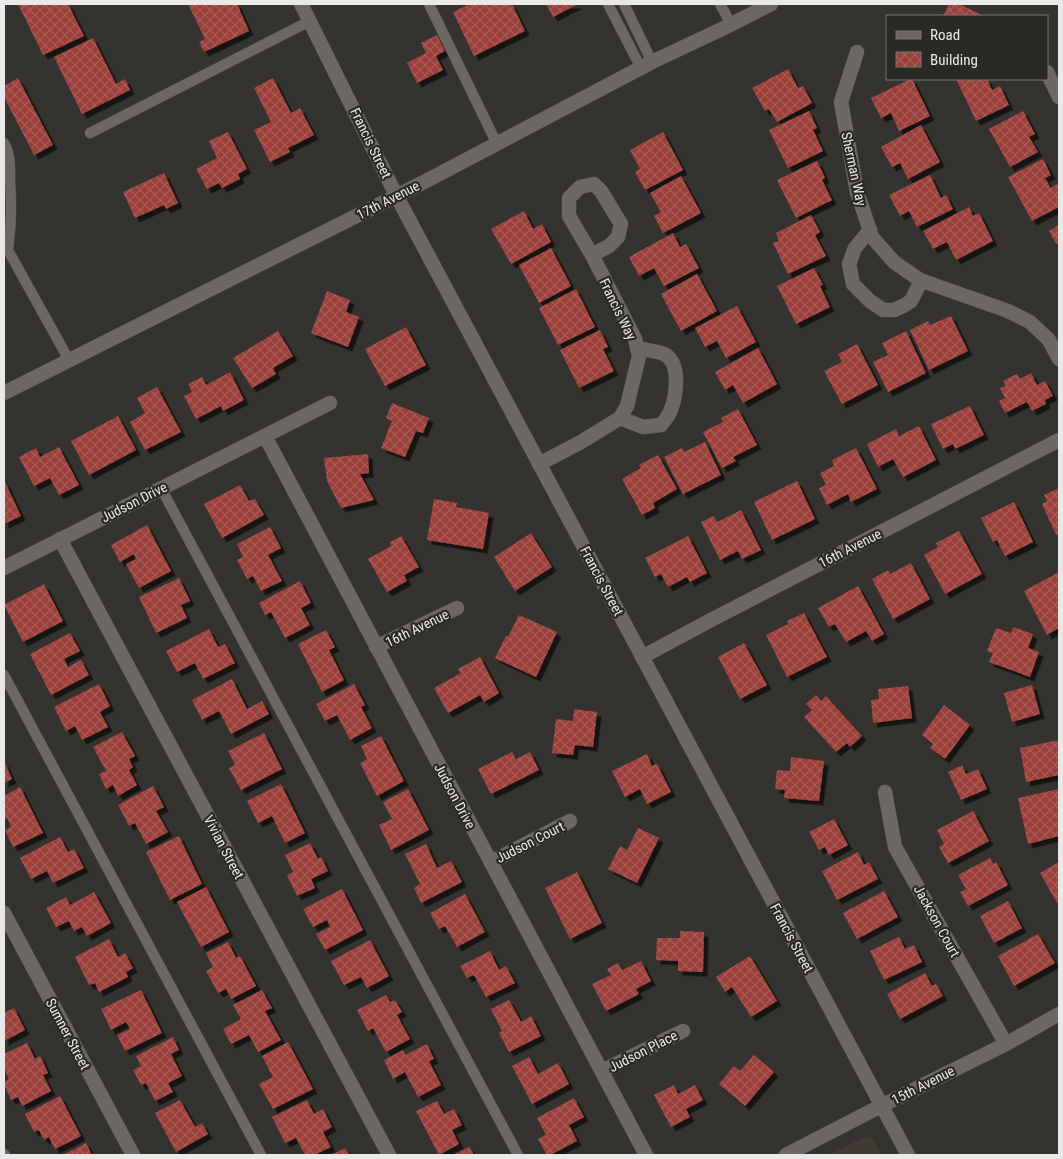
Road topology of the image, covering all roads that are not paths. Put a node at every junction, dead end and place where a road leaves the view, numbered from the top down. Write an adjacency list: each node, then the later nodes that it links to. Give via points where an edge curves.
1 (301, 4): 7 (street, Francis Street)
2 (429, 4): 15 (lane)
3 (608, 4): 10 (lane)
4 (624, 4): 10 (lane)
5 (720, 4): 8 (lane)
6 (771, 4): 8 (street, 17th Avenue)
7 (310, 21): 13 (lane); 16 (street, Francis Street)
8 (731, 24): 10 (street, 17th Avenue)
9 (857, 52): 17 (street, Sherman Way, via 841,102 857,192)
10 (647, 65): 15 (street, 17th Avenue)
11 (1048, 74): 12 (street)
12 (1059, 97)
13 (90, 133)
14 (4, 143): 18 (lane, via 9,155 12,199 11,228)
15 (497, 144): 16 (street, 17th Avenue)
16 (396, 195): 23 (street, 17th Avenue); 29 (street, Francis Street)
17 (870, 230): 20 (street, Sherman Way, via 872,237 894,262); 20 (street, via 855,248 848,264 853,284 870,301 883,310 894,310 910,301)
18 (6, 247): 23 (lane)
19 (592, 255): 19 (street, Francis Way, via 569,216 569,198 580,187 594,184 621,224 618,237); 21 (street, Francis Way)
20 (921, 281): 22 (street, Sherman Way, via 1008,311 1030,322 1049,340)
21 (637, 348): 26 (street, Francis Way, via 639,356 627,406); 26 (street, via 665,354 675,371 676,390 670,414 661,425 643,427)
22 (1059, 359)
23 (69, 360): 24 (street, 17th Avenue)
24 (4, 393)
25 (330, 404): 27 (street, Judson Drive)
26 (620, 418): 29 (street)
27 (265, 436): 30 (street, Judson Drive); 34 (street, Judson Drive)
28 (1059, 440): 35 (street, 16th Avenue)
29 (540, 464): 35 (street, Francis Street)
30 (161, 488): 31 (street, Judson Drive); 49 (lane)
31 (60, 539): 32 (street, Judson Drive); 48 (street, Vivian Street)
32 (4, 568)
33 (457, 608): 34 (street, 16th Avenue)
34 (376, 648): 39 (street, Judson Drive)
35 (642, 657): 45 (street, Francis Street)
36 (4, 675): 47 (lane)
37 (885, 792): 43 (street, Jackson Court, via 895,847)
38 (570, 821): 39 (street, Judson Court)
39 (491, 862): 44 (street, Judson Drive)
40 (4, 913): 46 (street, Sumner Street)
41 (1059, 1014): 43 (street, 15th Avenue)
42 (683, 1031): 44 (street, Judson Place)
43 (1006, 1044): 45 (street, 15th Avenue)
44 (602, 1071): 50 (street, Judson Drive)
45 (882, 1106): 51 (street, 15th Avenue); 52 (street, Francis Street)
46 (133, 1155)
47 (261, 1155)
48 (389, 1155)
49 (518, 1155)
50 (646, 1155)
51 (786, 1155)
52 (908, 1155)

